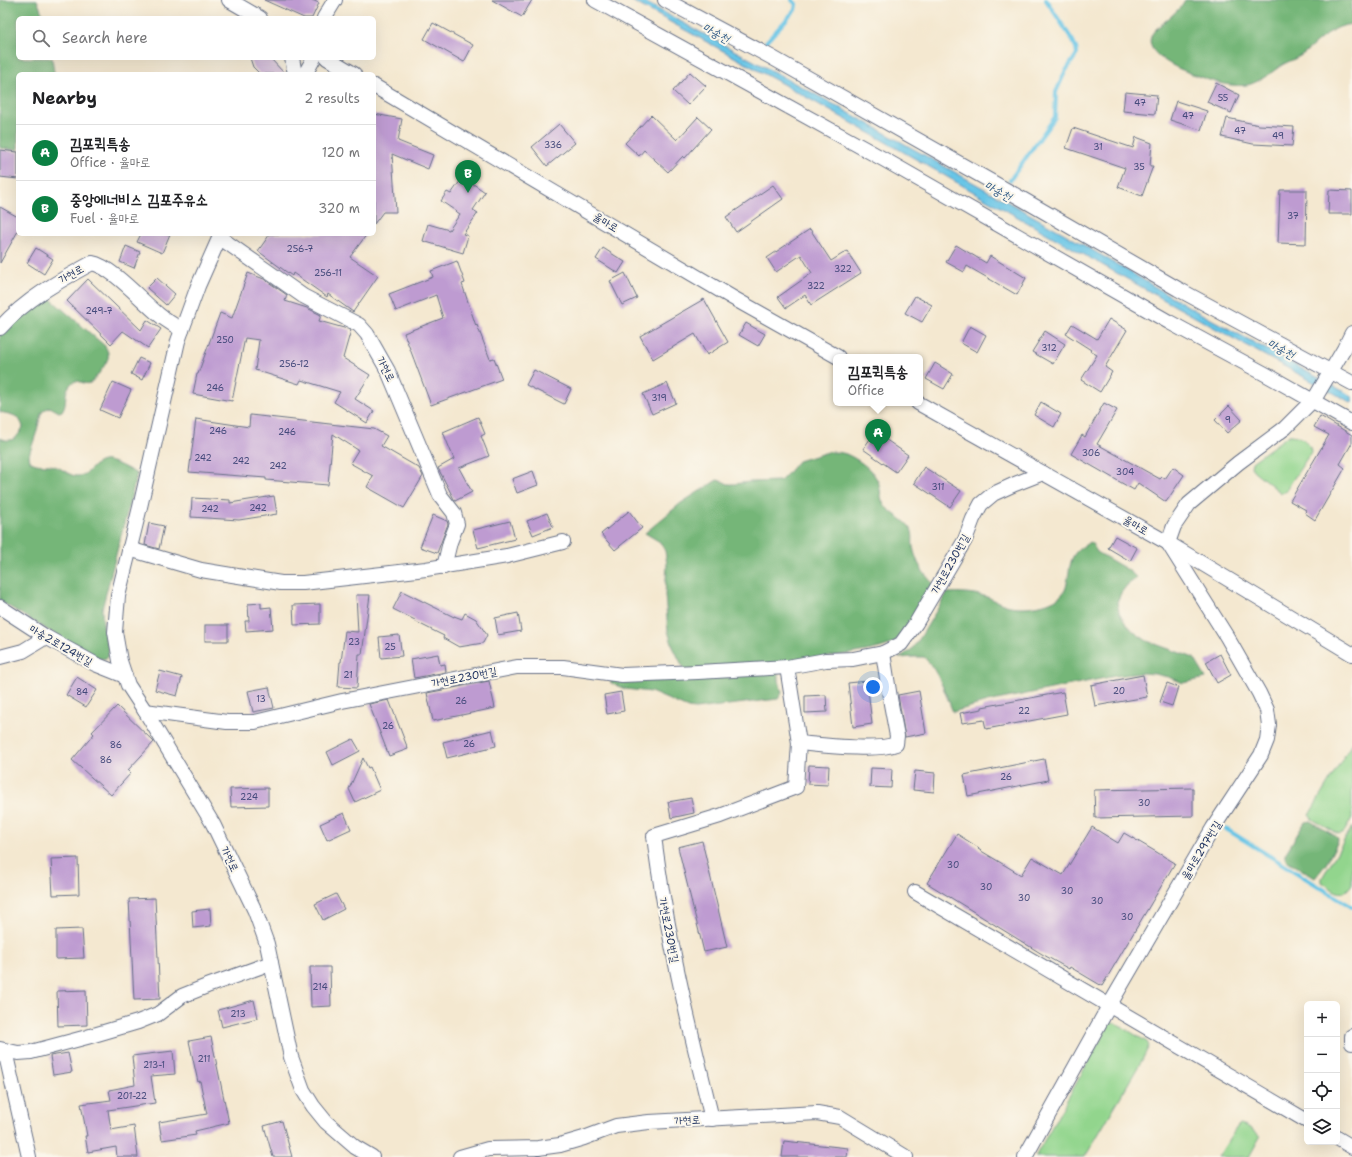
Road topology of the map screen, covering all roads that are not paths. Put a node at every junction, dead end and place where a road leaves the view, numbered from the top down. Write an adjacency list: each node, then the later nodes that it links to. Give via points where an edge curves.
1 (229, 0): 5 (street)
2 (335, 0): 6 (street)
3 (595, 0): 21 (street, via 892,164 1169,322)
4 (665, 0): 19 (street, via 771,57 1192,296)
5 (257, 16)
6 (325, 16)
7 (292, 60): 10 (street)
8 (313, 60): 11 (street)
9 (330, 60): 12 (street)
10 (295, 72)
11 (306, 72)
12 (351, 72)
13 (376, 87): 18 (street, 율마로)
14 (220, 236): 16 (street, 가현로); 28 (street, 가현로, via 303,296 358,325 367,334 388,371 440,495 454,513 457,524)
15 (0, 328): 16 (street, 가현로, via 11,315 47,288 92,262 100,264 158,315)
16 (182, 330): 27 (street, 가현로)
17 (1352, 333): 19 (street)
18 (833, 354)
19 (1331, 371): 20 (street); 21 (street)
20 (1352, 383)
21 (1314, 400): 23 (street); 26 (street, via 1285,428 1189,504 1174,526)
22 (923, 406): 24 (street, 율마로)
23 (1352, 423)
24 (1043, 472): 26 (street, 율마로); 31 (street, 가현로230번길, via 993,494 981,504 972,519 965,540 916,623 901,644)
25 (563, 542): 28 (street, via 508,556)
26 (1168, 543): 32 (street, 율마로); 40 (street, 율마로297번길, via 1259,693 1267,710 1269,725 1261,755 1213,828)
27 (130, 549): 28 (street, via 201,570 281,583 303,583); 35 (street, 가현로, via 118,596 115,632)
28 (444, 566)
29 (0, 607): 30 (street, 마송2로124번길)
30 (46, 637): 33 (street, via 23,651); 35 (street, 마송2로124번길, via 95,664)
31 (883, 653): 34 (street, 가현로230번길); 37 (street, via 897,736 896,744 889,747 867,748)
32 (1352, 654)
33 (0, 658)
34 (787, 667): 36 (street, 가현로230번길, via 622,675 563,667 517,668 350,700 255,722 227,722); 37 (street, 가현로230번길)
35 (125, 676): 36 (street, 가현로)
36 (145, 711): 39 (street, 가현로, via 213,824 255,911)
37 (799, 743): 44 (street, 가현로230번길, via 796,787 720,816 654,836 660,888 682,995)
38 (915, 892): 40 (street)
39 (271, 963): 43 (street, via 182,996 158,1014 138,1022 31,1052); 49 (street, 가현로, via 291,1057 303,1090 326,1122 355,1147)
40 (1108, 1006): 45 (street); 52 (street, 율마로297번길)
41 (1352, 1036): 42 (street)
42 (1352, 1043)
43 (3, 1050): 48 (street)
44 (712, 1119): 50 (street, 가현로, via 616,1126 560,1145 488,1149); 51 (street, 가현로, via 817,1113 840,1117)
45 (1304, 1119)
46 (1340, 1140): 47 (street)
47 (1352, 1147)
48 (29, 1157)
49 (372, 1157)
50 (460, 1157)
51 (906, 1157)
52 (1025, 1157)

